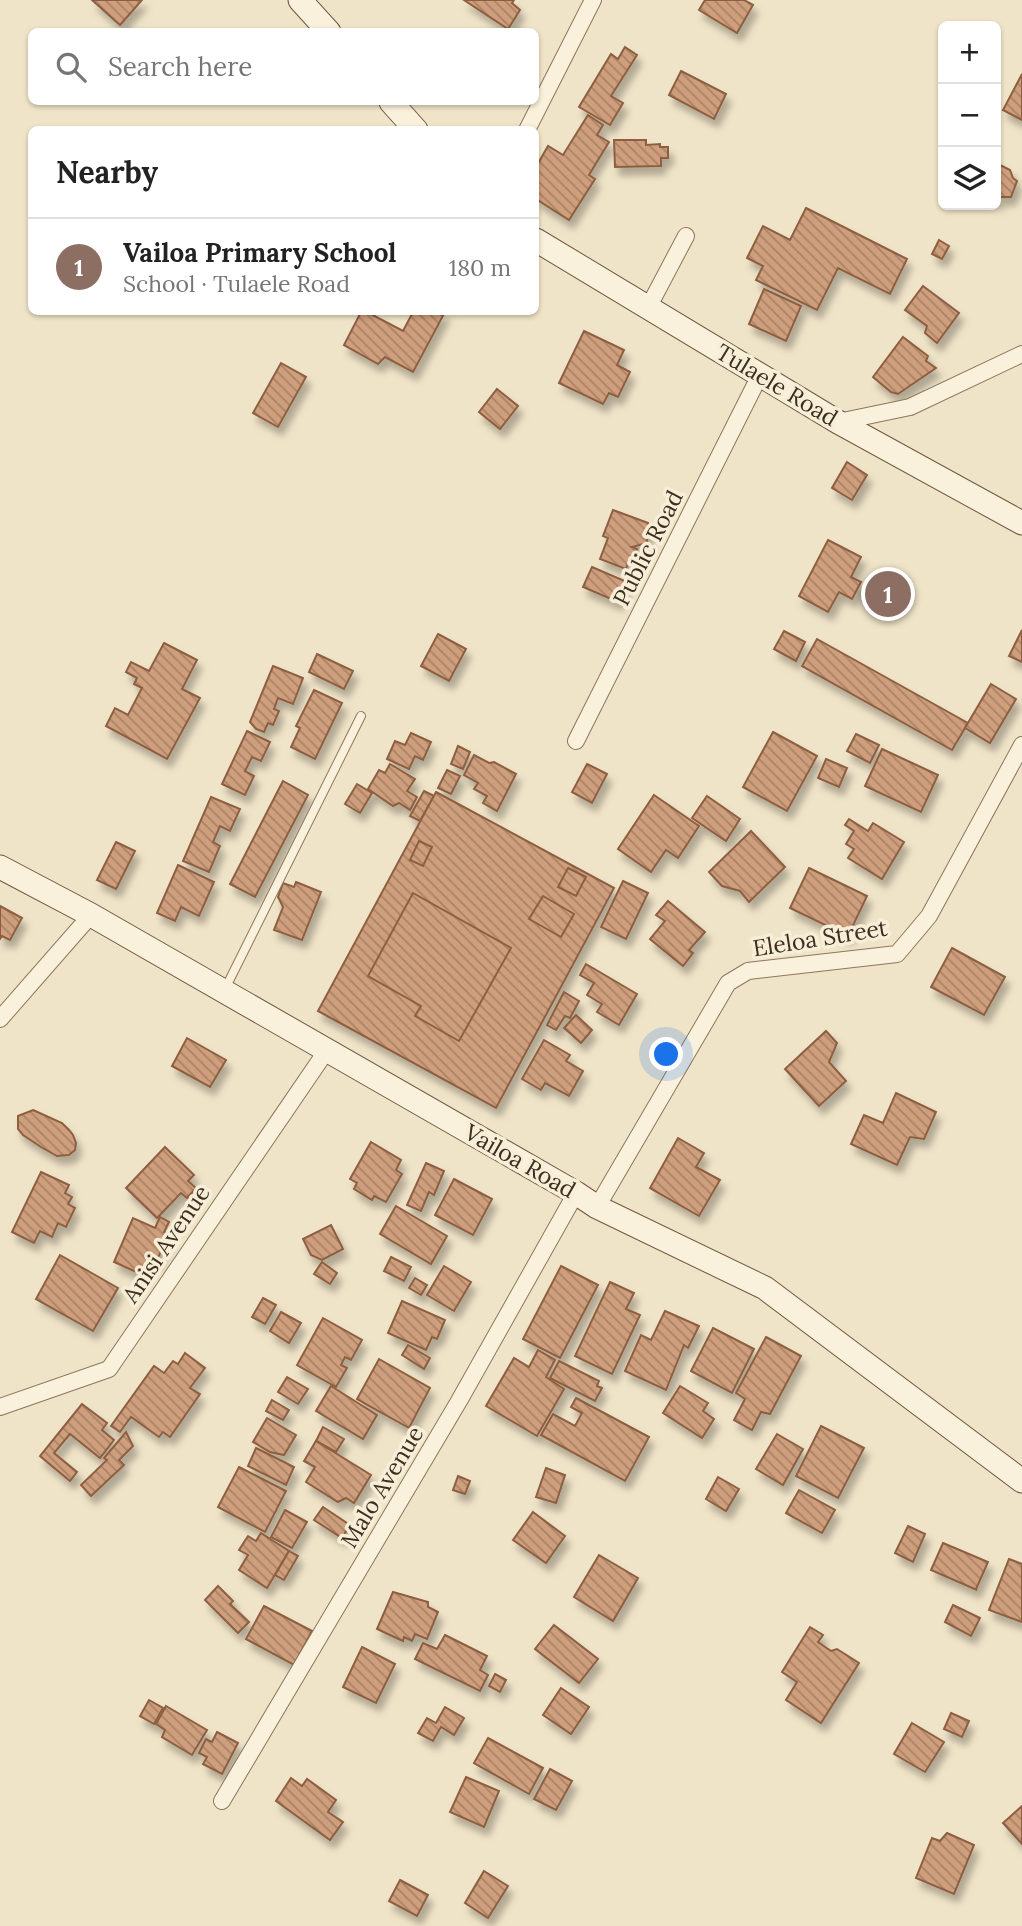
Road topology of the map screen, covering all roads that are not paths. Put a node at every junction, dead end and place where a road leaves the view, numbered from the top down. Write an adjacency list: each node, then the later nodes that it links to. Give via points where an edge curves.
1 (300, 0): 3 (main road)
2 (593, 0): 6 (street)
3 (324, 28)
4 (394, 105): 5 (main road)
5 (412, 126)
6 (529, 126)
7 (686, 236): 9 (street)
8 (539, 242): 9 (main road, Tulaele Road)
9 (648, 308): 11 (main road, Tulaele Road)
10 (1022, 354): 12 (street, via 910,407)
11 (760, 375): 12 (main road, Tulaele Road); 15 (street, Public Road)
12 (838, 422): 13 (main road, Tulaele Road)
13 (1022, 523)
14 (361, 716): 19 (lane)
15 (576, 741)
16 (1022, 745): 23 (street, Eleloa Street, via 929,916 897,954 748,971 728,983)
17 (0, 867): 18 (main road, Vailoa Road)
18 (92, 915): 19 (main road, Vailoa Road); 20 (street)
19 (224, 992): 21 (main road, Vailoa Road)
20 (0, 1019)
21 (327, 1050): 22 (main road, Vailoa Road); 24 (street, Anisi Avenue, via 108,1369)
22 (576, 1193): 23 (main road, Vailoa Road); 26 (street, Malo Avenue, via 453,1412)
23 (597, 1207): 25 (main road, Vailoa Road, via 765,1288)
24 (0, 1407)
25 (1022, 1481)
26 (222, 1801)

